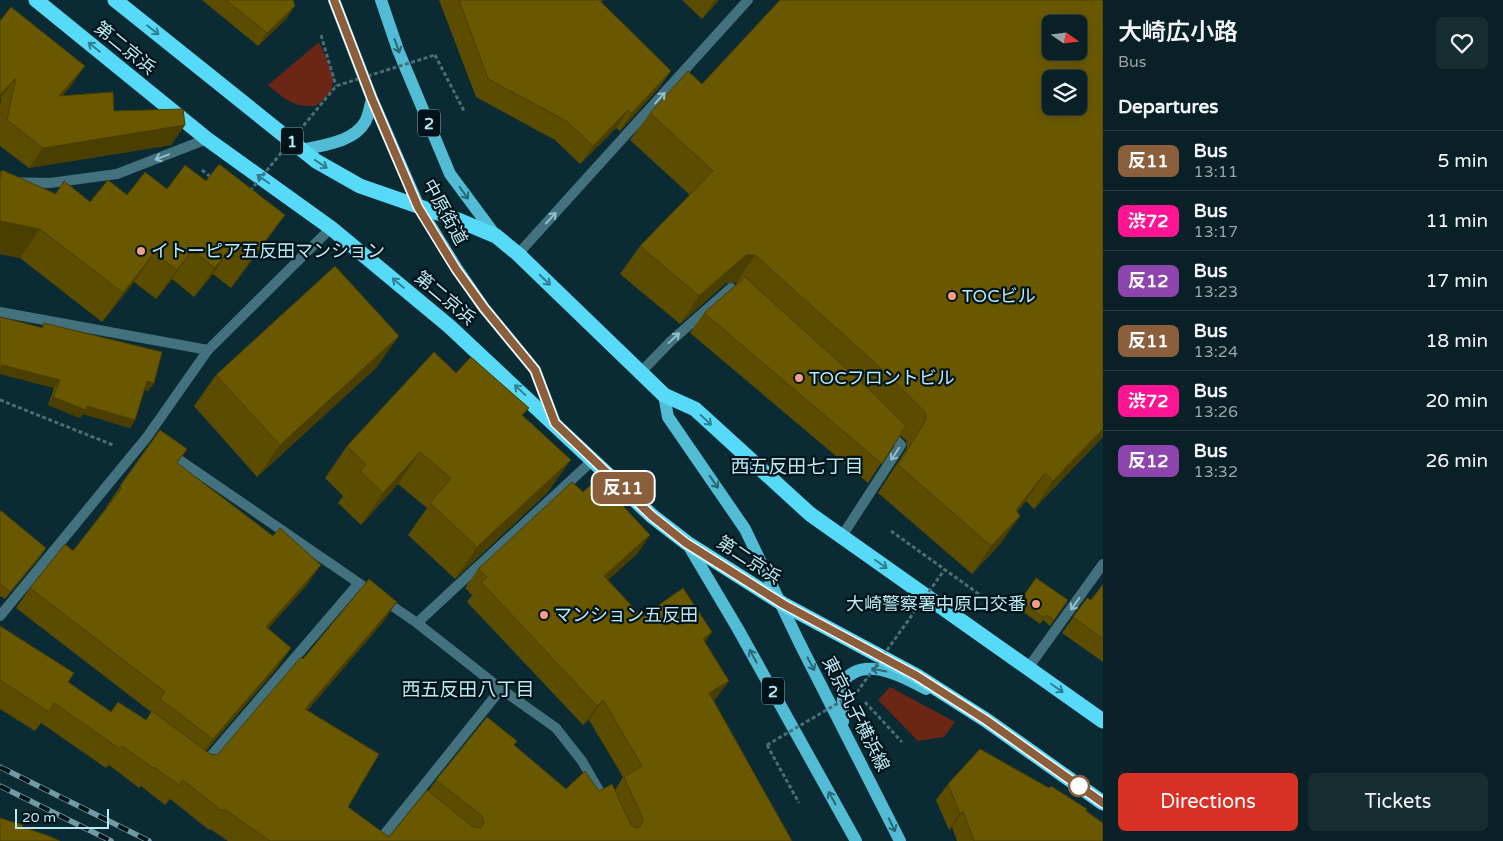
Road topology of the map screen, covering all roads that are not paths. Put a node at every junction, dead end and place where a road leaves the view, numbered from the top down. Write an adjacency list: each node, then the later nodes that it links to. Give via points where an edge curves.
1 (36, 0): 7 (highway, 第二京浜, one-way to 1)
2 (115, 0): 8 (highway, 第二京浜 / 1, one-way to 8)
3 (334, 0): 6 (main road, 中原街道)
4 (381, 0): 12 (main road, 中原街道 / 2, one-way to 12, via 398,50 450,174)
5 (748, 0): 13 (street, one-way to 5, via 668,82)
6 (372, 99): 8 (main road, via 365,122 353,134 335,143); 10 (main road, 中原街道)
7 (207, 139): 9 (street, one-way to 9, via 117,174 50,183); 11 (highway, 第二京浜, one-way to 7)
8 (302, 150): 10 (highway, 第二京浜 / 1, one-way to 10, via 360,186)
9 (0, 182)
10 (418, 207): 12 (highway, 第二京浜 / 1); 19 (main road, 中原街道, via 456,269 535,370)
11 (331, 228): 16 (street); 19 (highway, 第二京浜, one-way to 11, via 449,326)
12 (496, 236): 13 (highway, 第二京浜 / 1)
13 (518, 254): 17 (highway, 第二京浜 / 1, one-way to 17)
14 (753, 307): 17 (street, one-way to 14, via 731,288)
15 (0, 312): 16 (street)
16 (208, 350): 21 (street)
17 (640, 373): 18 (highway, 第二京浜 / 1)
18 (664, 396): 23 (highway, 第二京浜 / 1, one-way to 23, via 694,409 810,514); 27 (main road, 東京丸子横浜線, one-way to 27, via 668,417 746,530)
19 (555, 423): 22 (highway, 第二京浜)
20 (881, 425): 23 (street, one-way to 23, via 901,445)
21 (147, 437): 26 (street); 28 (street)
22 (593, 460): 24 (highway, 第二京浜); 29 (street)
23 (842, 536): 30 (highway, 第二京浜 / 1, one-way to 30)
24 (686, 543): 27 (highway, 第二京浜); 39 (main road, 2, one-way to 24)
25 (1103, 564): 30 (street, one-way to 30)
26 (358, 584): 29 (street); 35 (street, via 200,768)
27 (783, 604): 32 (highway, 第二京浜, via 917,676); 34 (main road, 東京丸子横浜線, one-way to 34)
28 (0, 615)
29 (417, 623): 31 (street)
30 (1028, 668): 33 (highway, 第二京浜 / 1, one-way to 33)
31 (501, 689): 37 (street, via 556,728 582,761); 38 (street, via 416,803)
32 (986, 720): 34 (main road, one-way to 34, via 914,682 884,671 864,668 848,674 844,682); 36 (highway, 第二京浜)
33 (1103, 721)
34 (843, 726): 40 (main road, 東京丸子横浜線, one-way to 40)
35 (193, 763)
36 (1103, 803)
37 (611, 815)
38 (379, 841)
39 (856, 841)
40 (900, 841)

